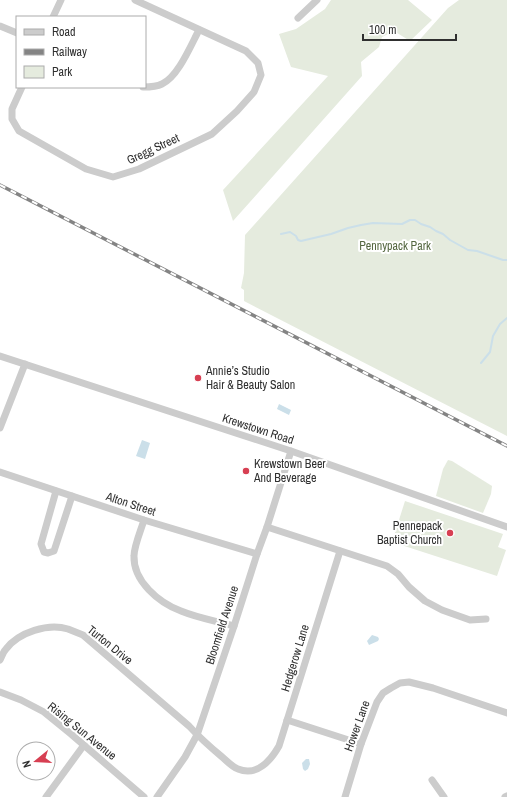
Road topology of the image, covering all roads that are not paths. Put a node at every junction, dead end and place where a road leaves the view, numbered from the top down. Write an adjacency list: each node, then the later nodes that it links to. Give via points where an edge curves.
1 (61, 0): 4 (street)
2 (135, 0): 7 (street)
3 (317, 0): 5 (street)
4 (53, 16)
5 (298, 18)
6 (0, 26): 8 (street)
7 (199, 30): 9 (street, via 171,77 163,84); 10 (street, Gregg Street, via 246,51 258,64 260,75 254,92 212,134 126,174 113,177 86,169 19,131 12,119 12,108)
8 (16, 33)
9 (146, 87)
10 (22, 88)
11 (0, 356): 12 (street, Krewstown Road)
12 (25, 364): 13 (street); 14 (street, Krewstown Road)
13 (0, 428)
14 (291, 451): 19 (street, Bloomfield Avenue); 20 (street, Krewstown Road)
15 (0, 472): 16 (street, Alton Street)
16 (56, 491): 17 (street, Alton Street); 17 (street, via 41,544 44,552 51,553 56,546)
17 (72, 496): 18 (street, Alton Street)
18 (144, 520): 22 (street, Alton Street); 24 (street, via 134,555 136,571 142,584 163,602 180,611)
19 (267, 527): 21 (street); 22 (street, Bloomfield Avenue)
20 (507, 527)
21 (340, 551): 23 (street, via 387,566 425,601 442,610 470,620); 28 (street, Hedgerow Lane)
22 (257, 554): 24 (street, Bloomfield Avenue)
23 (486, 619)
24 (234, 626): 29 (street, Bloomfield Avenue)
25 (0, 660): 29 (street, Turton Drive, via 5,649 17,638 41,628 67,629 83,635)
26 (0, 692): 31 (street, Rising Sun Avenue, via 44,712)
27 (507, 714): 30 (street, Hower Lane, via 433,688 409,682 400,683 383,693 377,702)
28 (287, 720): 30 (street); 32 (street, Hedgerow Lane, via 279,746 272,758)
29 (197, 735): 32 (street, Turton Drive, via 237,769 256,770); 36 (street, Bloomfield Avenue)
30 (361, 744): 37 (street, Hower Lane)
31 (84, 745): 34 (street); 35 (street, Rising Sun Avenue)
32 (262, 766)
33 (432, 780): 38 (street)
34 (46, 797)
35 (144, 797)
36 (157, 797)
37 (345, 797)
38 (444, 797)

